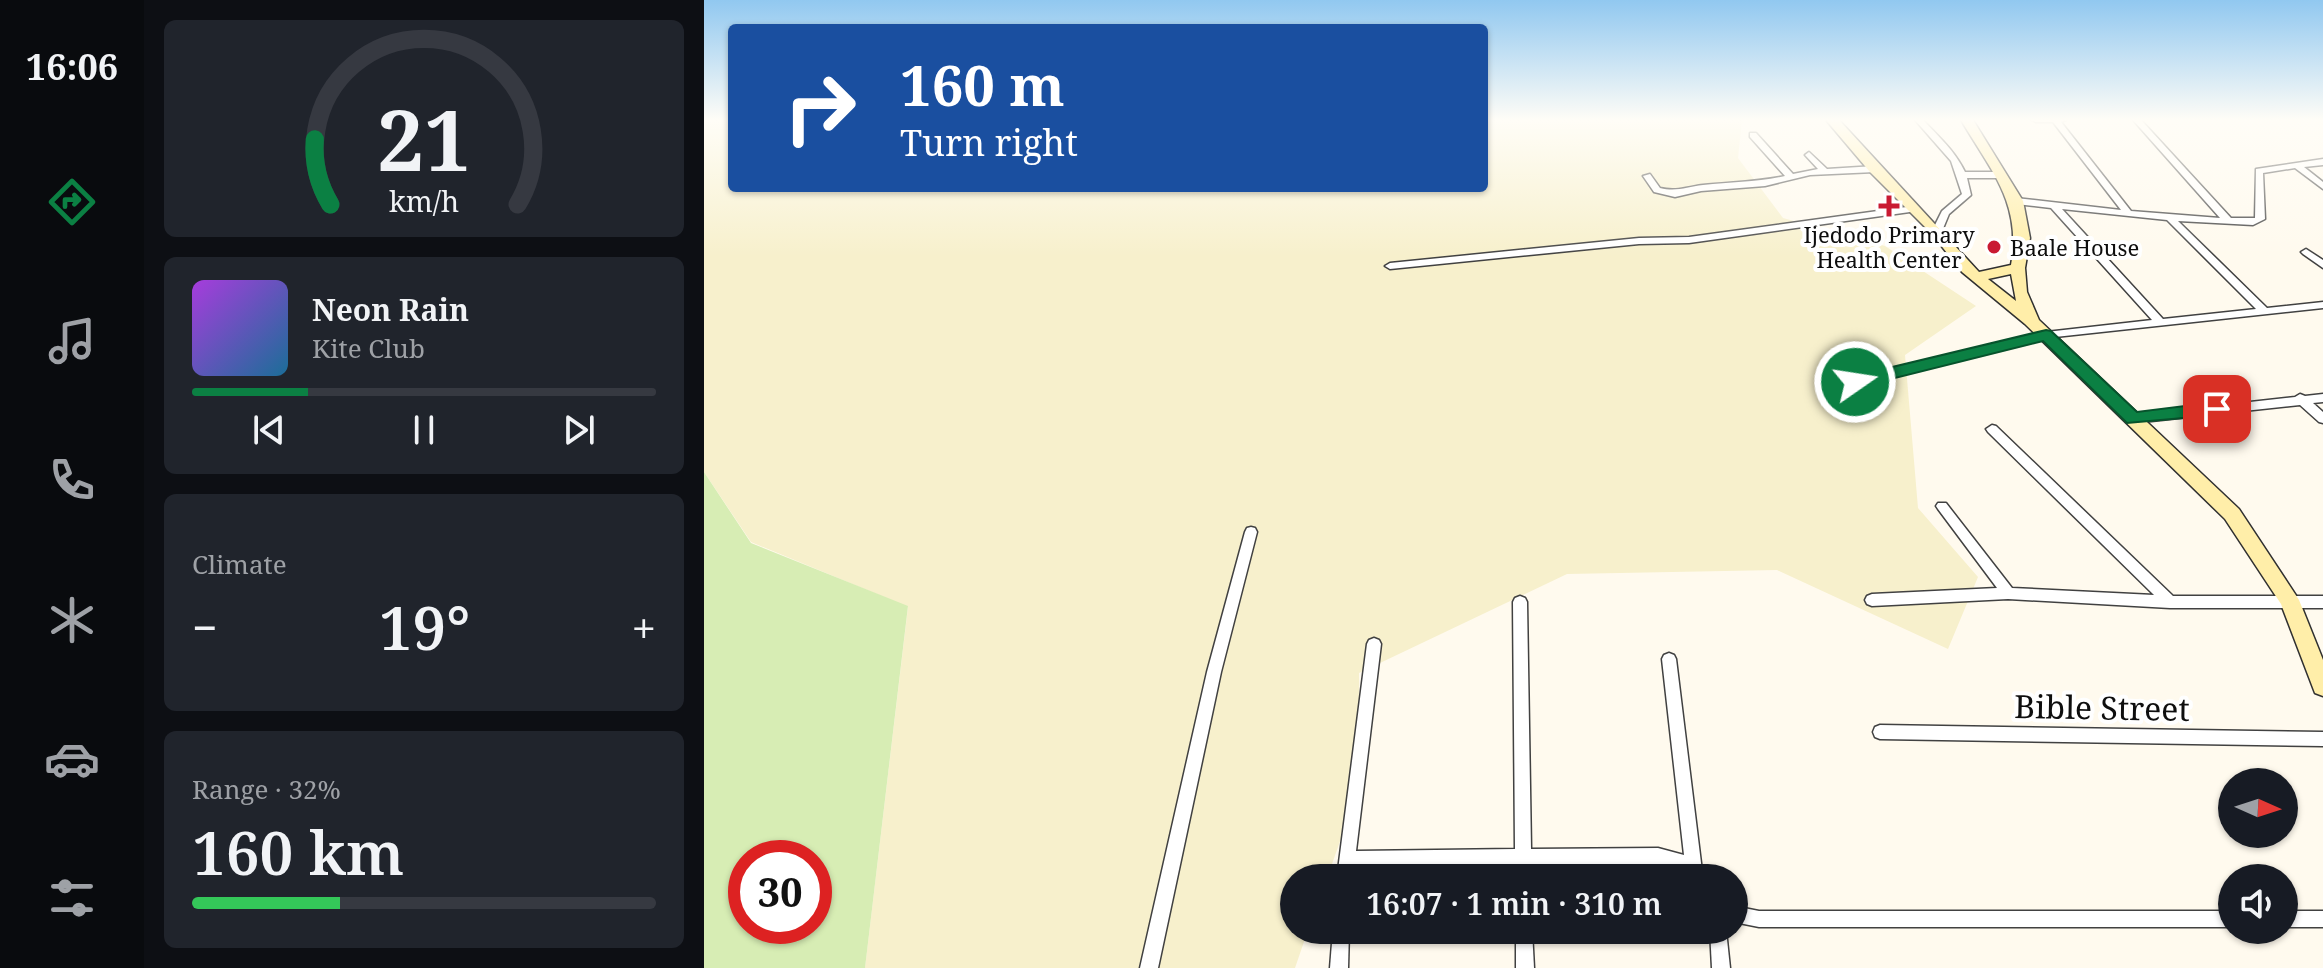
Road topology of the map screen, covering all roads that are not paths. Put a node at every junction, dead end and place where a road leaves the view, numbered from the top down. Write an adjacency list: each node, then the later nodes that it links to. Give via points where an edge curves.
1 (1780, 165): 15 (street)
2 (1819, 165): 11 (street)
3 (1872, 165): 10 (street)
4 (1959, 165): 12 (street)
5 (1995, 165): 13 (street)
6 (2090, 165): 20 (street)
7 (2178, 165): 22 (street)
8 (2302, 165): 9 (street)
9 (2297, 166): 16 (street); 22 (street, via 2259,171 2260,219)
10 (1875, 169): 11 (street); 19 (street)
11 (1824, 170): 15 (street)
12 (1965, 175): 13 (street); 23 (street, via 1967,195 1952,205)
13 (2001, 175): 17 (street)
14 (1647, 176): 15 (street, via 1657,190 1675,194)
15 (1791, 177)
16 (2323, 186)
17 (2016, 201): 18 (street); 27 (street, via 2023,238)
18 (2054, 205): 20 (street); 31 (street)
19 (1914, 209): 23 (street); 26 (street, via 1689,240)
20 (2127, 212): 21 (street)
21 (2170, 218): 22 (street); 30 (street)
22 (2229, 222)
23 (1937, 231): 28 (street)
24 (2306, 252): 25 (street)
25 (2323, 265)
26 (1390, 266)
27 (2018, 268): 28 (street); 32 (street, via 2020,292)
28 (1976, 277): 32 (street)
29 (2323, 305): 30 (street)
30 (2265, 312): 31 (street)
31 (2159, 321): 32 (street)
32 (2039, 329): 33 (street); 37 (street)
33 (1855, 382)
34 (2300, 398): 35 (street); 36 (street); 37 (street)
35 (2323, 398)
36 (2323, 418)
37 (2133, 419): 43 (street, via 2232,514)
38 (1992, 429): 45 (street)
39 (1942, 506): 41 (street)
40 (1251, 532): 65 (street, via 1214,672)
41 (2008, 593): 42 (street); 45 (street)
42 (1872, 600)
43 (2289, 600): 45 (street); 46 (street); 49 (street)
44 (1520, 602): 53 (street)
45 (2170, 602)
46 (2323, 602)
47 (1374, 644): 52 (street)
48 (1669, 659): 57 (street)
49 (2323, 686)
50 (1880, 732): 51 (street, Bible Street)
51 (2323, 739)
52 (1346, 859): 53 (street); 54 (street)
53 (1522, 859): 55 (street); 56 (street, via 1658,856)
54 (1346, 864)
55 (1522, 864)
56 (1683, 864)
57 (1694, 864)
58 (1748, 917): 59 (street)
59 (2218, 919)
60 (2298, 919): 61 (street)
61 (2323, 919)
62 (1340, 944): 66 (street)
63 (1524, 944): 67 (street)
64 (1719, 944): 68 (street)
65 (1149, 968)
66 (1339, 968)
67 (1525, 968)
68 (1721, 968)

